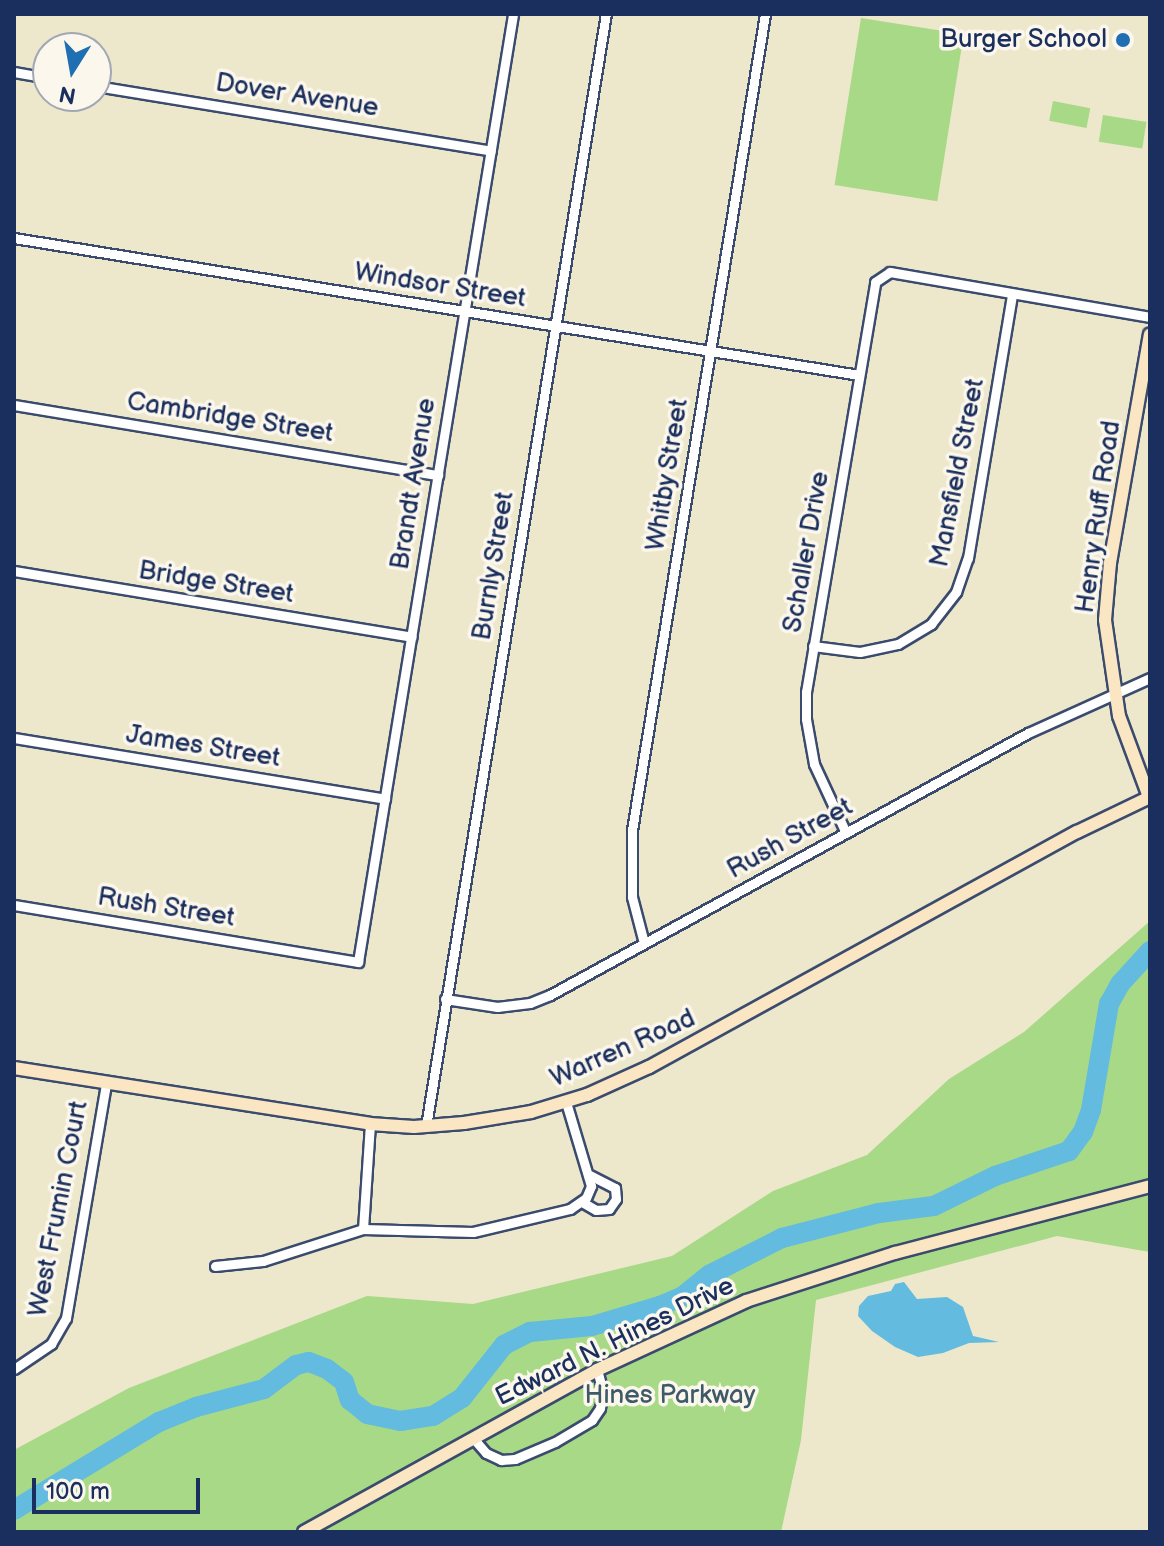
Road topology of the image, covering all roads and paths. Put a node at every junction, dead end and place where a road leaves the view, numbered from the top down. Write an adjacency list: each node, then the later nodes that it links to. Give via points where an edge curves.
1 (513, 14): 5 (street, Brandt Avenue)
2 (606, 14): 10 (street, Burnly Street)
3 (765, 14): 12 (street, Whitby Street)
4 (112, 89): 5 (street, Dover Avenue)
5 (491, 151): 8 (street, Brandt Avenue)
6 (14, 238): 8 (street, Windsor Street)
7 (1012, 294): 9 (street); 13 (street, Schaller Drive, via 890,272 881,276 874,287); 18 (street, Mansfield Street, via 968,558 956,592 931,624 898,644 860,652)
8 (465, 313): 10 (street, Windsor Street); 15 (street, Brandt Avenue)
9 (1150, 317)
10 (556, 327): 12 (street, Windsor Street); 28 (street, Burnly Street)
11 (1150, 334): 20 (street, Henry Ruff Road, via 1110,563 1106,638)
12 (710, 351): 13 (street, Windsor Street); 26 (street, Whitby Street, via 632,830 632,897)
13 (859, 375): 18 (street, Schaller Drive)
14 (14, 405): 15 (street, Cambridge Street)
15 (438, 475): 17 (street, Brandt Avenue)
16 (14, 571): 17 (street, Bridge Street)
17 (412, 637): 23 (street, Brandt Avenue)
18 (813, 646): 24 (street, Schaller Drive, via 806,692 809,743)
19 (1150, 678): 20 (street, Rush Street)
20 (1113, 692): 22 (street, Henry Ruff Road); 24 (street, Rush Street)
21 (14, 738): 23 (street, James Street)
22 (1149, 797): 31 (street, Warren Road, via 649,1067)
23 (385, 799): 27 (street, Brandt Avenue)
24 (846, 833): 26 (street, Rush Street)
25 (14, 905): 27 (street, Rush Street)
26 (644, 943): 28 (street, Rush Street, via 530,1003 497,1007)
27 (358, 962)
28 (445, 999): 33 (street, Burnly Street)
29 (14, 1068): 30 (street, Warren Road)
30 (106, 1083): 32 (street, Warren Road); 39 (street, West Frumin Court, via 66,1318 51,1344)
31 (566, 1102): 33 (street, Warren Road, via 498,1119); 34 (street)
32 (370, 1124): 33 (street, Warren Road); 37 (street)
33 (426, 1126)
34 (590, 1175): 36 (street, via 591,1186); 36 (street, via 615,1188 616,1199 609,1209 596,1210)
35 (1150, 1186): 40 (street, Edward N. Hines Drive, via 796,1283 693,1323)
36 (582, 1202): 37 (street, via 473,1232)
37 (363, 1229): 38 (street, via 263,1261)
38 (215, 1266)
39 (14, 1369)
40 (597, 1370): 41 (street, Edward N. Hines Drive); 41 (street, via 603,1392 600,1408 592,1420 555,1442 501,1460)
41 (473, 1438): 42 (street, Edward N. Hines Drive)
42 (304, 1532)

